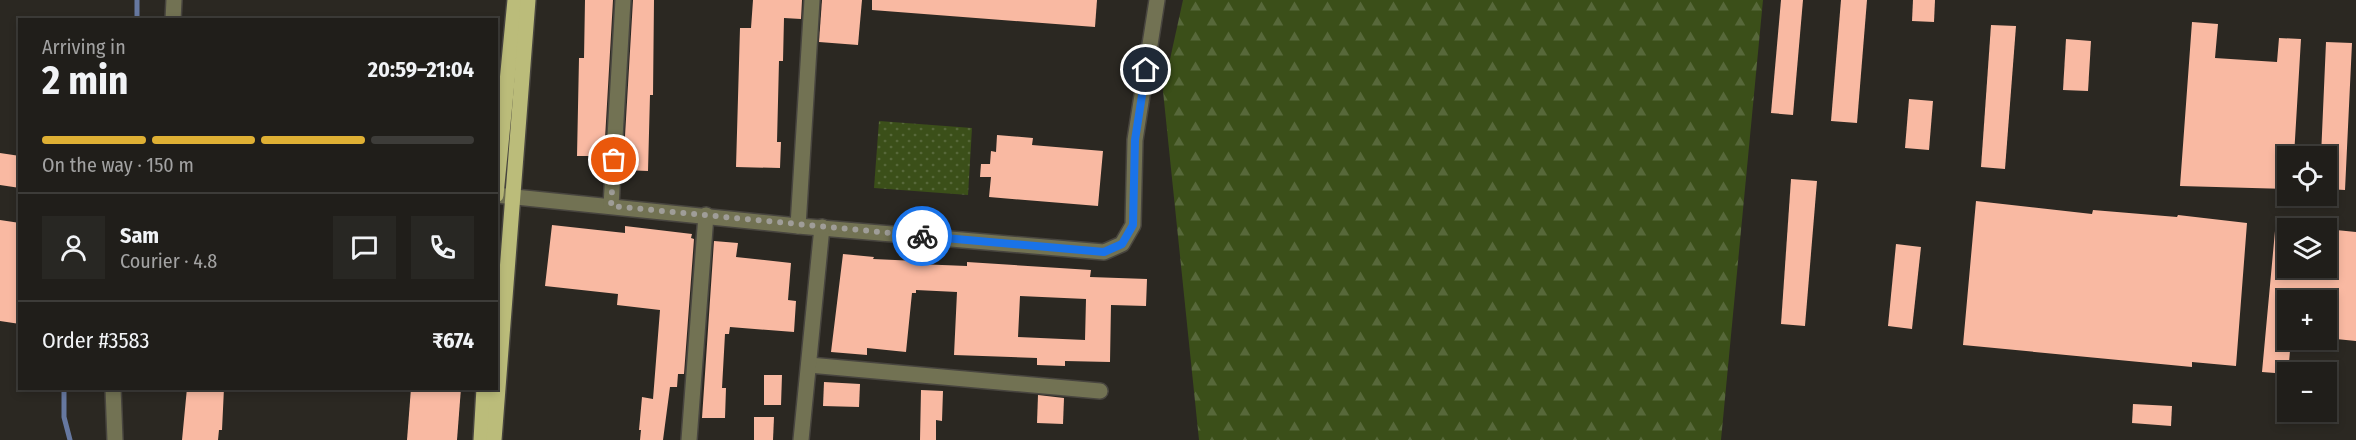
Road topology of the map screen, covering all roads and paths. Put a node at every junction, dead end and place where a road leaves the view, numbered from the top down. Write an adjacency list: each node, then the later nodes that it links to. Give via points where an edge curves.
1 (174, 0): 7 (street)
2 (514, 0): 8 (main road)
3 (528, 0): 10 (main road)
4 (623, 0): 11 (street)
5 (812, 0): 13 (street)
6 (1157, 0): 14 (street, via 1135,140 1133,225 1122,244 1104,252)
7 (173, 18)
8 (498, 173)
9 (498, 195): 10 (street)
10 (512, 196): 11 (street); 16 (main road)
11 (611, 206): 12 (street)
12 (706, 215): 13 (street); 24 (street)
13 (798, 226): 14 (street)
14 (822, 227): 15 (street)
15 (809, 365): 20 (street); 25 (street)
16 (498, 386)
17 (113, 390): 21 (street)
18 (484, 390): 22 (main road)
19 (498, 390): 23 (main road)
20 (1100, 391)
21 (115, 440)
22 (481, 440)
23 (494, 440)
24 (689, 440)
25 (801, 440)

